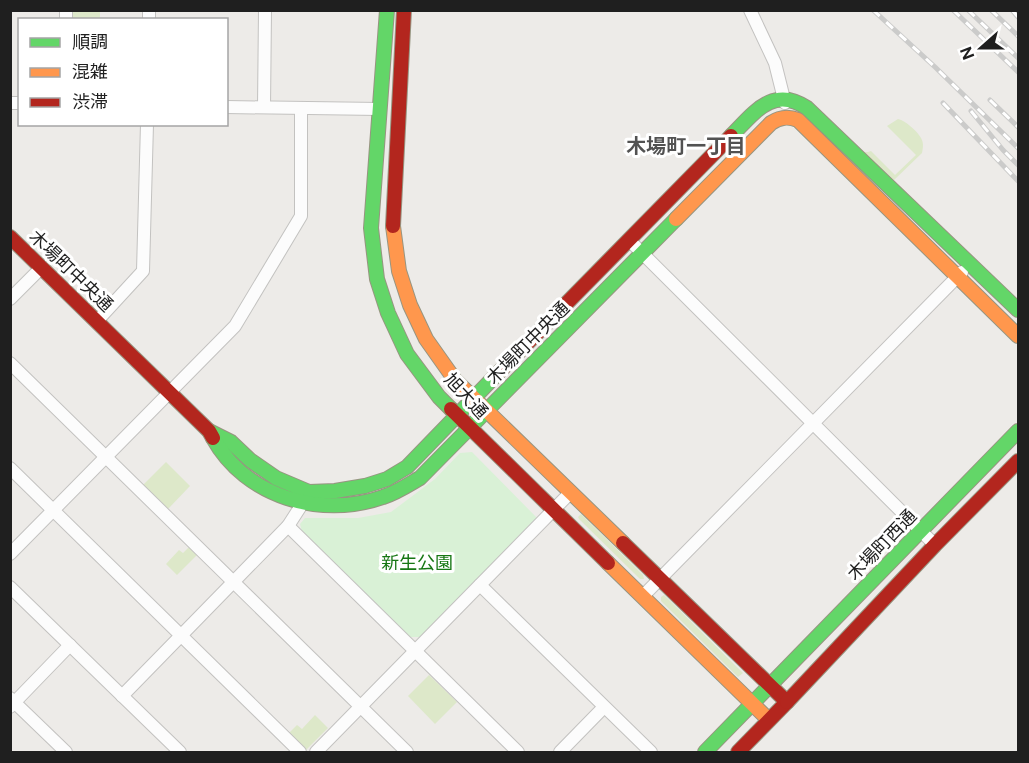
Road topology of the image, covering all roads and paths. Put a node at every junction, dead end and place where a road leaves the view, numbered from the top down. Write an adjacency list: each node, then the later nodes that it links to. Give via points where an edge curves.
1 (265, 10): 7 (street)
2 (387, 10): 9 (street, 旭大通)
3 (404, 10): 24 (street, 旭大通, via 393,222 399,271 426,339 455,380)
4 (750, 10): 5 (street, via 775,63)
5 (784, 98): 10 (street); 13 (street, 木場町中央通, via 758,109); 15 (street, via 807,108)
6 (228, 107): 7 (street)
7 (264, 107): 8 (street)
8 (302, 108): 9 (street); 23 (street, via 301,216 235,326)
9 (380, 109): 26 (street, 旭大通, via 371,228 377,279 407,354)
10 (787, 116): 14 (street, 木場町中央通, via 771,123); 17 (street, via 798,120)
11 (147, 126): 20 (street, via 143,271)
12 (10, 237): 16 (street, 木場町中央通)
13 (629, 240): 14 (street); 24 (street, 木場町中央通)
14 (642, 253): 25 (street, 木場町中央通); 27 (street)
15 (970, 263): 17 (street); 19 (street)
16 (42, 267): 18 (street); 20 (street, 木場町中央通)
17 (958, 275): 21 (street); 27 (street)
18 (10, 299)
19 (1018, 310)
20 (97, 321): 23 (street, 木場町中央通)
21 (1018, 336)
22 (10, 363): 30 (street)
23 (169, 392): 30 (street); 34 (street, 木場町中央通, via 209,431 231,442 250,460)
24 (474, 398): 25 (street, 旭大通); 26 (street, 木場町中央通)
25 (486, 411): 28 (street, 木場町中央通); 33 (street, 旭大通)
26 (458, 416): 28 (street, 旭大通); 34 (street, 木場町中央通, via 407,467 387,479)
27 (812, 423): 38 (street); 41 (street)
28 (470, 428): 34 (street, 木場町中央通, via 420,478 395,493 370,502 336,506); 35 (street, 旭大通)
29 (1018, 430): 38 (street, 木場町西通)
30 (106, 456): 36 (street); 42 (street)
31 (1018, 462): 39 (street)
32 (10, 468): 36 (street)
33 (571, 492): 35 (street); 41 (street, 旭大通)
34 (306, 498): 37 (street)
35 (554, 509): 43 (street); 45 (street, 旭大通)
36 (53, 510): 40 (street); 46 (street)
37 (288, 526): 42 (street); 48 (street)
38 (921, 531): 39 (street); 49 (street, 木場町西通)
39 (935, 545): 52 (street)
40 (10, 554)
41 (659, 578): 45 (street); 49 (street, 旭大通)
42 (234, 582): 46 (street); 54 (street)
43 (480, 585): 48 (street); 55 (street)
44 (10, 586): 47 (street)
45 (643, 596): 53 (street, 旭大通)
46 (181, 636): 50 (street); 59 (street)
47 (70, 645): 50 (street); 51 (street)
48 (415, 651): 54 (street); 62 (street)
49 (770, 685): 52 (street, 旭大通); 53 (street)
50 (122, 696): 58 (street)
51 (12, 702): 57 (street)
52 (787, 702): 56 (street)
53 (753, 703): 56 (street, 旭大通); 65 (street)
54 (361, 707): 60 (street); 61 (street)
55 (604, 707): 63 (street); 64 (street)
56 (769, 720): 66 (street)
57 (66, 753)
58 (180, 753)
59 (300, 753)
60 (316, 753)
61 (407, 753)
62 (518, 753)
63 (560, 753)
64 (651, 753)
65 (705, 753)
66 (738, 753)

